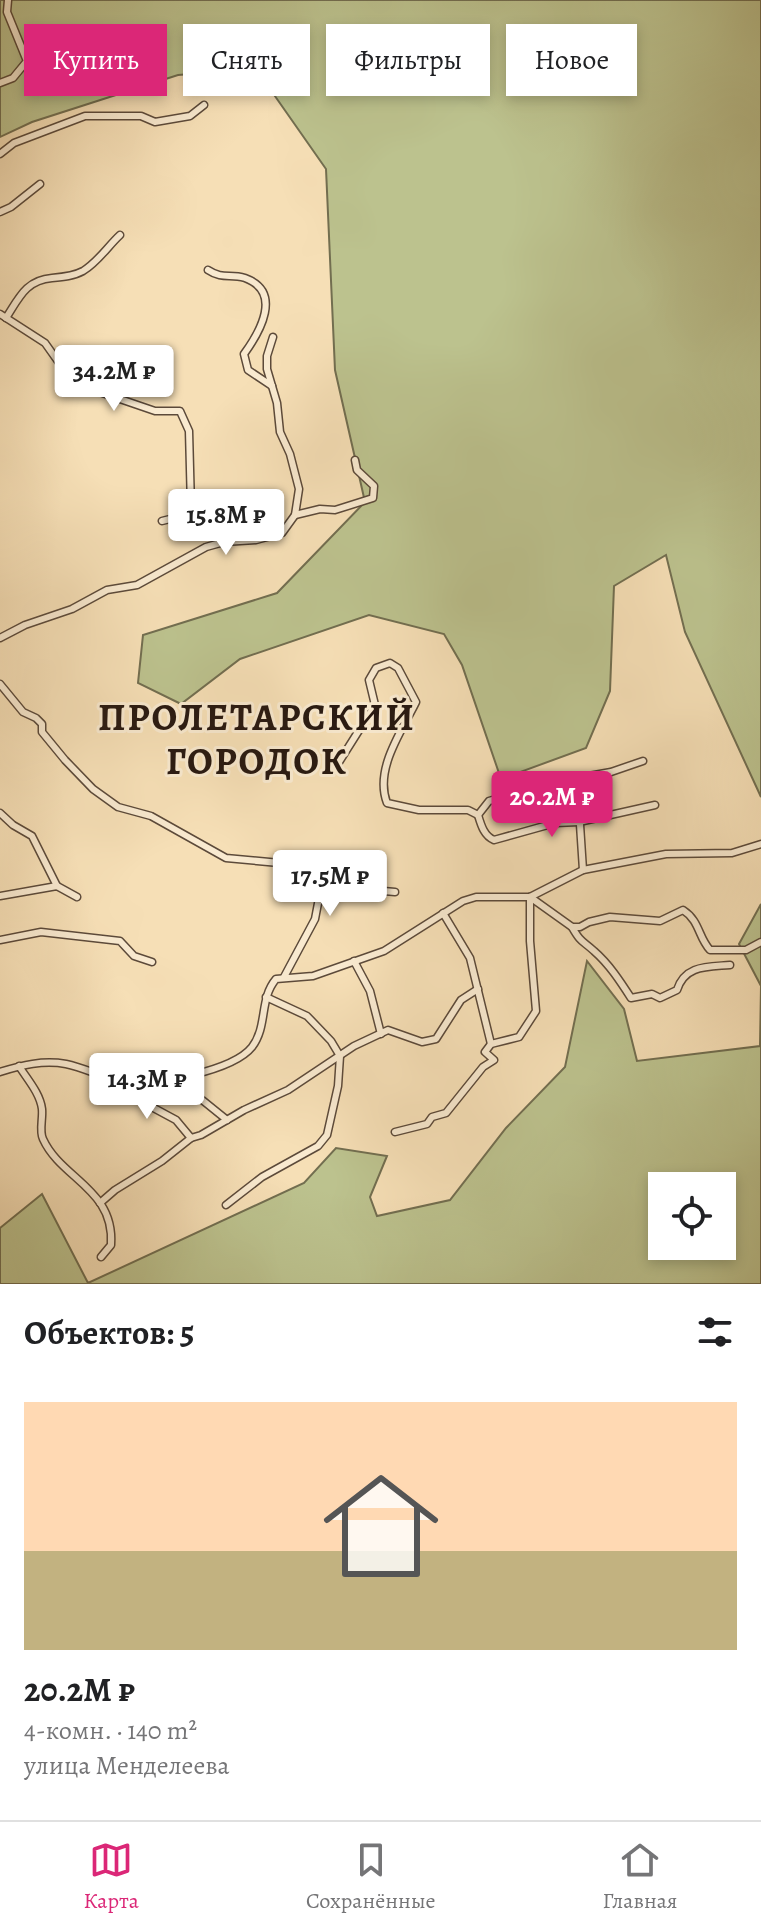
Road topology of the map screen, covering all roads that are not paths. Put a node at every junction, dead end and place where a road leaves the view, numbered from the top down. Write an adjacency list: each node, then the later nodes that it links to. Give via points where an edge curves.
1 (8, 0): 2 (street, via 7,12 27,61 13,78)
2 (0, 83)
3 (204, 105): 4 (street, via 190,116 155,122 141,116 85,116 14,143)
4 (0, 154)
5 (40, 184): 6 (street)
6 (0, 212)
7 (120, 235): 9 (street, via 82,272 40,279 26,288)
8 (208, 270): 11 (street, via 218,277 245,278 259,287 266,300 265,314 244,354 248,370)
9 (3, 316): 14 (street, via 45,343 82,386 155,411 180,411 189,431 191,507 182,516)
10 (273, 337): 11 (street, via 267,356)
11 (272, 386): 13 (street, via 299,489)
12 (355, 460): 13 (street, via 357,470 374,486 373,498)
13 (295, 515): 15 (street, via 282,533 206,547 156,577 107,590)
14 (162, 521)
15 (0, 638)
16 (0, 684): 31 (street, via 23,712 42,724 42,732 65,760 118,807 151,816 226,858 301,865 309,890)
17 (643, 761): 19 (street)
18 (334, 770): 22 (street, via 375,705 369,680 376,668 390,663 416,702 385,768 387,803)
19 (577, 779): 22 (street, via 489,801); 23 (street)
20 (655, 805): 23 (street)
21 (0, 813): 26 (street, via 32,836)
22 (478, 815): 23 (street, via 494,840)
23 (579, 822): 25 (street)
24 (761, 844): 25 (street, via 732,853 666,854)
25 (583, 870): 30 (street)
26 (57, 886): 28 (street); 29 (street)
27 (395, 892): 31 (street, via 338,887)
28 (0, 896)
29 (77, 897)
30 (530, 897): 32 (street, via 476,897); 33 (street); 43 (street, via 536,1011 519,1037)
31 (319, 898): 39 (street, via 315,919)
32 (443, 913): 36 (street, via 384,951); 40 (street, via 470,958)
33 (572, 927): 35 (street, via 610,917 660,921 683,910 701,928 710,950 746,950); 38 (street, via 631,998 660,998 677,990 692,970)
34 (0, 940): 37 (street, via 41,932 120,941 134,956)
35 (761, 942)
36 (354, 961): 39 (street, via 313,976); 42 (street, via 370,991)
37 (152, 962)
38 (730, 965)
39 (284, 977): 41 (street, via 276,979)
40 (478, 989): 42 (street, via 461,1000 436,1039 422,1042 388,1030); 43 (street)
41 (266, 997): 44 (street, via 307,1016); 47 (street, via 250,1049 226,1064)
42 (381, 1034): 44 (street)
43 (491, 1044): 50 (street, via 485,1052 494,1060 446,1113)
44 (340, 1056): 49 (street); 53 (street, via 327,1135)
45 (19, 1066): 46 (street); 48 (street, via 66,1064); 52 (street, via 41,1099 41,1137)
46 (0, 1072)
47 (175, 1078): 48 (street); 49 (street)
48 (127, 1082): 51 (street)
49 (227, 1120): 51 (street)
50 (395, 1132)
51 (191, 1138): 52 (street)
52 (100, 1203): 54 (street, via 112,1235 109,1250)
53 (226, 1205)
54 (101, 1257)

